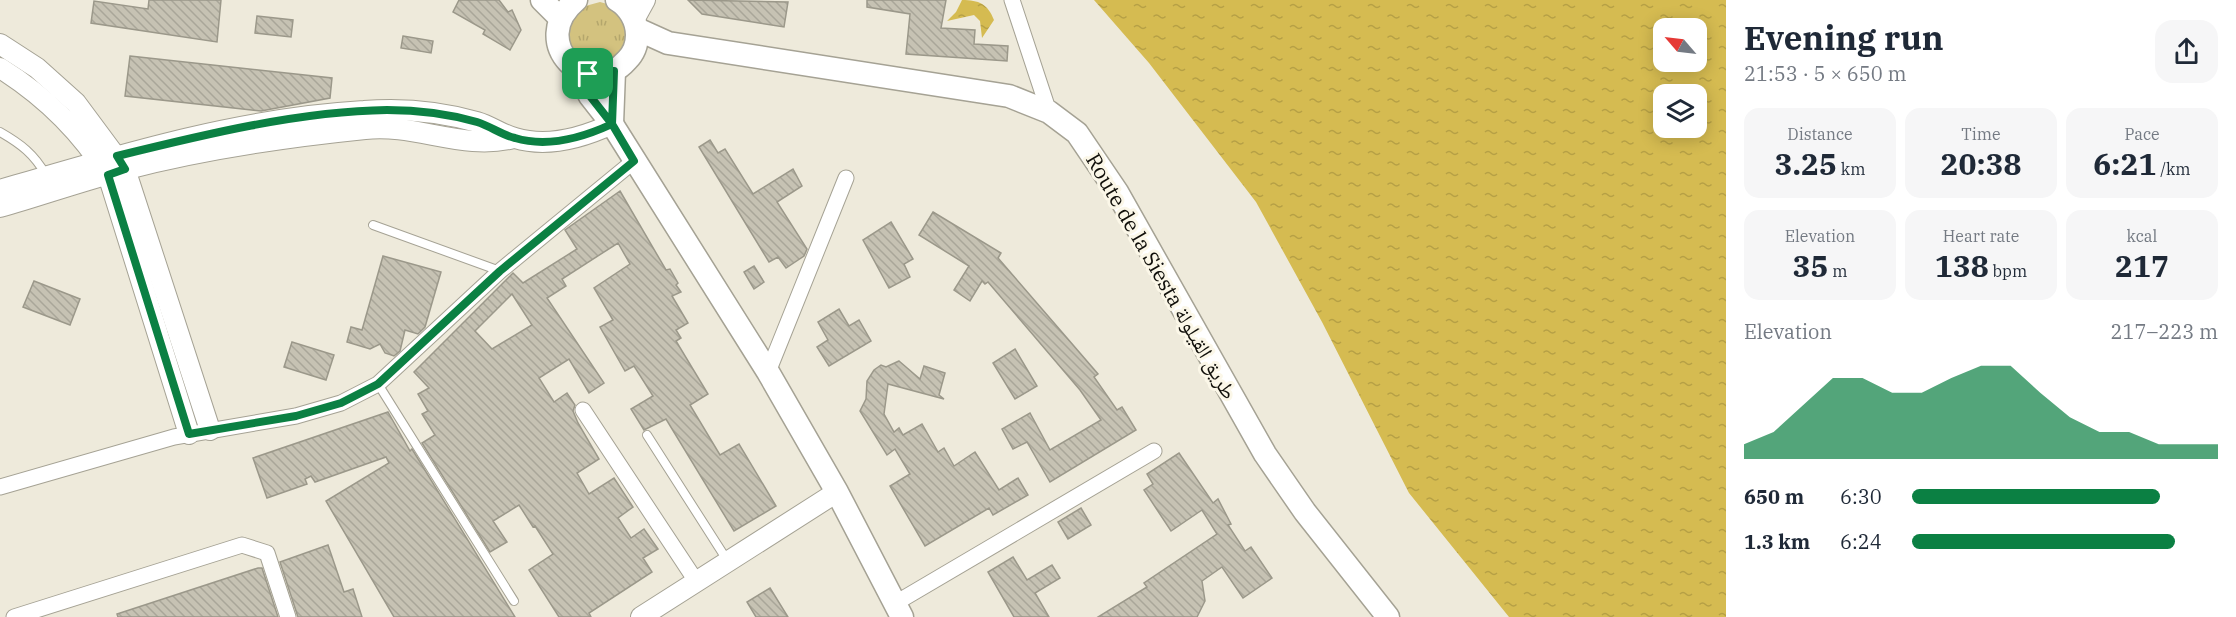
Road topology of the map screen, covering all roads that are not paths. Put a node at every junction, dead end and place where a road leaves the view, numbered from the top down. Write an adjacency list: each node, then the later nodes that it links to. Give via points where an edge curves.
1 (542, 0): 6 (main road)
2 (576, 0): 6 (main road)
3 (645, 0): 7 (street)
4 (1012, 0): 12 (street)
5 (620, 1): 7 (main road)
6 (560, 18): 10 (main road, via 557,41 567,62)
7 (635, 32): 11 (main road, via 630,57); 12 (main road, Route de la Siesta طريق القيلولة, via 668,44 1009,96)
8 (0, 44): 16 (street, via 57,84 93,122)
9 (0, 68): 16 (street, via 57,112)
10 (576, 69): 11 (main road, via 588,74); 13 (main road, via 590,96)
11 (614, 71): 13 (main road)
12 (1049, 112): 39 (main road, Route de la Siesta طريق القيلولة, via 1077,133 1110,182 1265,454 1305,512)
13 (612, 124): 15 (main road); 16 (street, via 565,140 539,141 513,138 476,122 415,112 366,110 263,124)
14 (0, 132): 17 (lane, via 35,156)
15 (634, 161): 22 (street); 23 (main road)
16 (112, 165): 17 (street); 20 (street); 26 (street); 27 (street)
17 (47, 176): 19 (street)
18 (846, 178): 23 (street)
19 (0, 190)
20 (0, 207)
21 (373, 225): 22 (lane)
22 (500, 271): 24 (street)
23 (768, 372): 31 (main road)
24 (378, 384): 26 (street, via 341,403 296,416); 34 (lane)
25 (583, 410): 33 (street)
26 (210, 430): 27 (street)
27 (189, 434): 30 (street)
28 (647, 435): 32 (lane)
29 (1154, 451): 35 (street)
30 (0, 487)
31 (837, 492): 32 (street); 35 (main road)
32 (728, 561): 33 (street)
33 (696, 581): 36 (street)
34 (514, 601)
35 (898, 610)
36 (648, 615)
37 (14, 617): 38 (street, via 242,545 267,553)
38 (288, 617)
39 (1388, 617)

